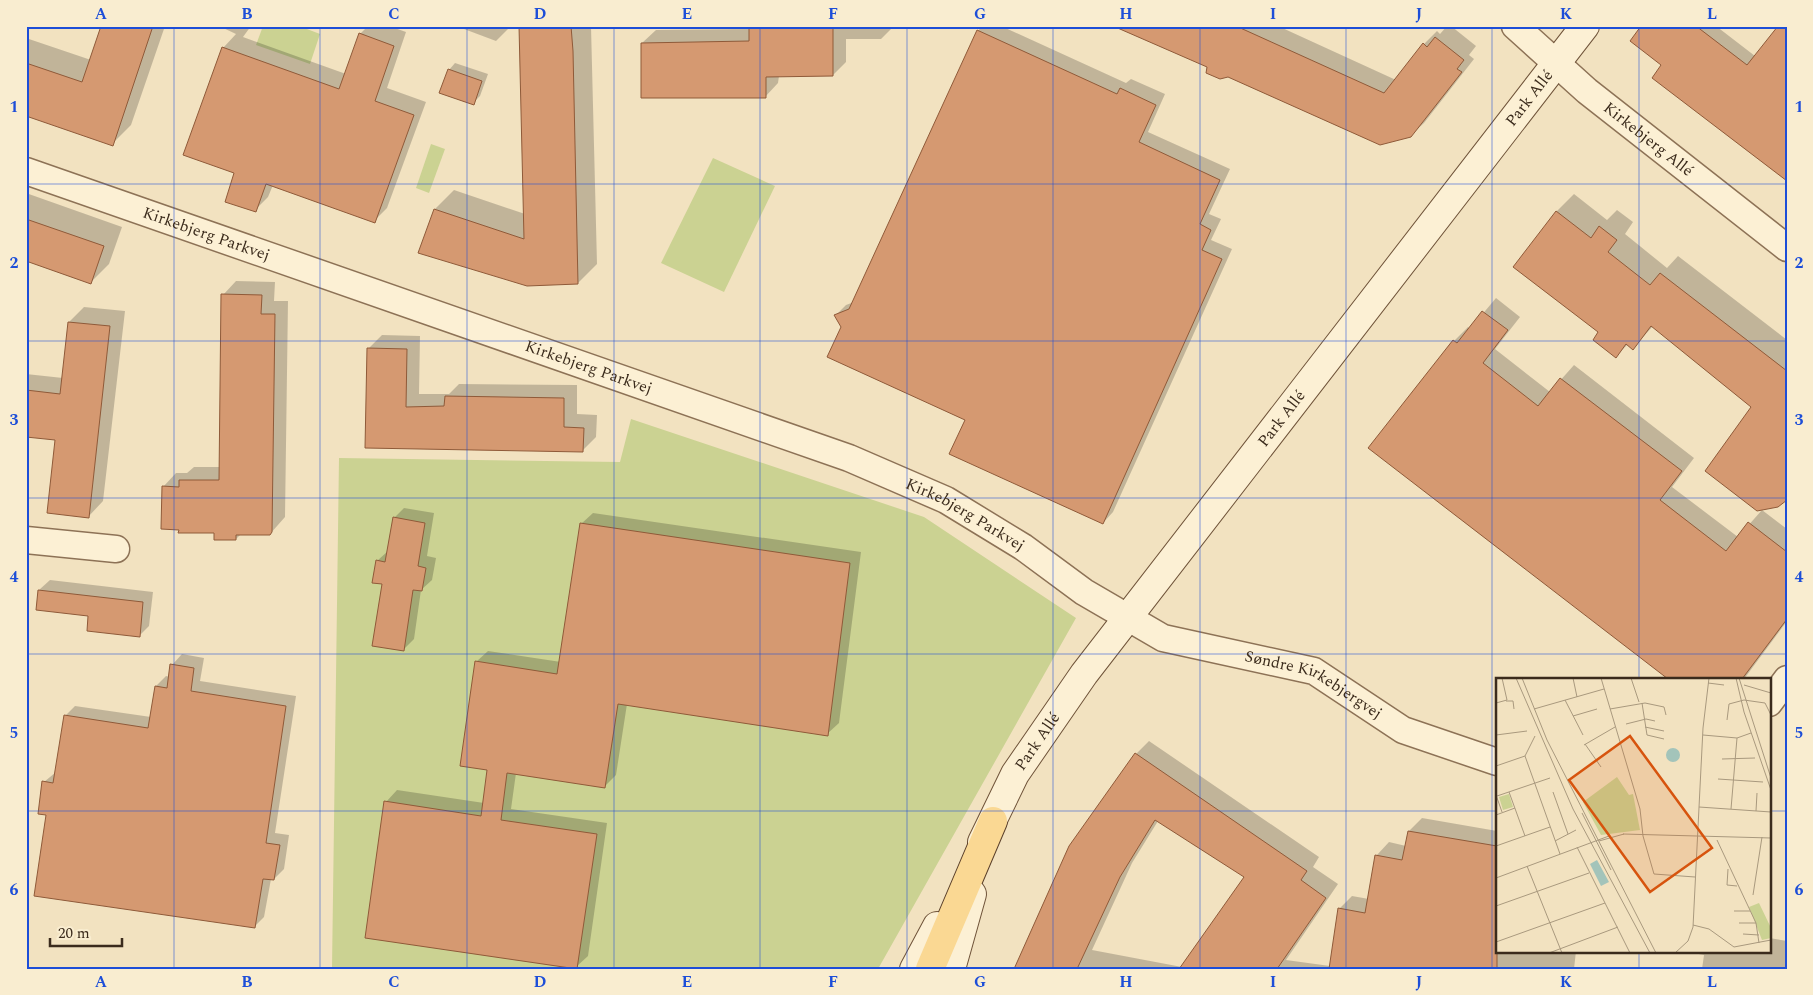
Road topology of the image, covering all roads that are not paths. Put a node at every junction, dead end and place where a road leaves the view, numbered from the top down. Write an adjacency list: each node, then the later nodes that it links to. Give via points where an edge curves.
1 (1515, 26): 3 (street, Kirkebjerg Allé)
2 (1585, 26): 3 (street, Park Allé)
3 (1556, 63): 5 (street, Kirkebjerg Allé, via 1586,91); 8 (street, Park Allé)
4 (26, 172): 8 (street, Kirkebjerg Parkvej, via 849,458 946,500 1023,547)
5 (1787, 248)
6 (26, 540): 7 (street)
7 (116, 549)
8 (1126, 618): 11 (street, Søndre Kirkebjergvej, via 1163,638 1314,671 1403,730); 12 (street, Park Allé, via 1033,745)
9 (1787, 679): 10 (street)
10 (1770, 701)
11 (1496, 762)
12 (993, 820): 13 (street, Park Allé); 14 (main road); 15 (street, Park Allé)
13 (914, 969)
14 (930, 969)
15 (951, 969)

